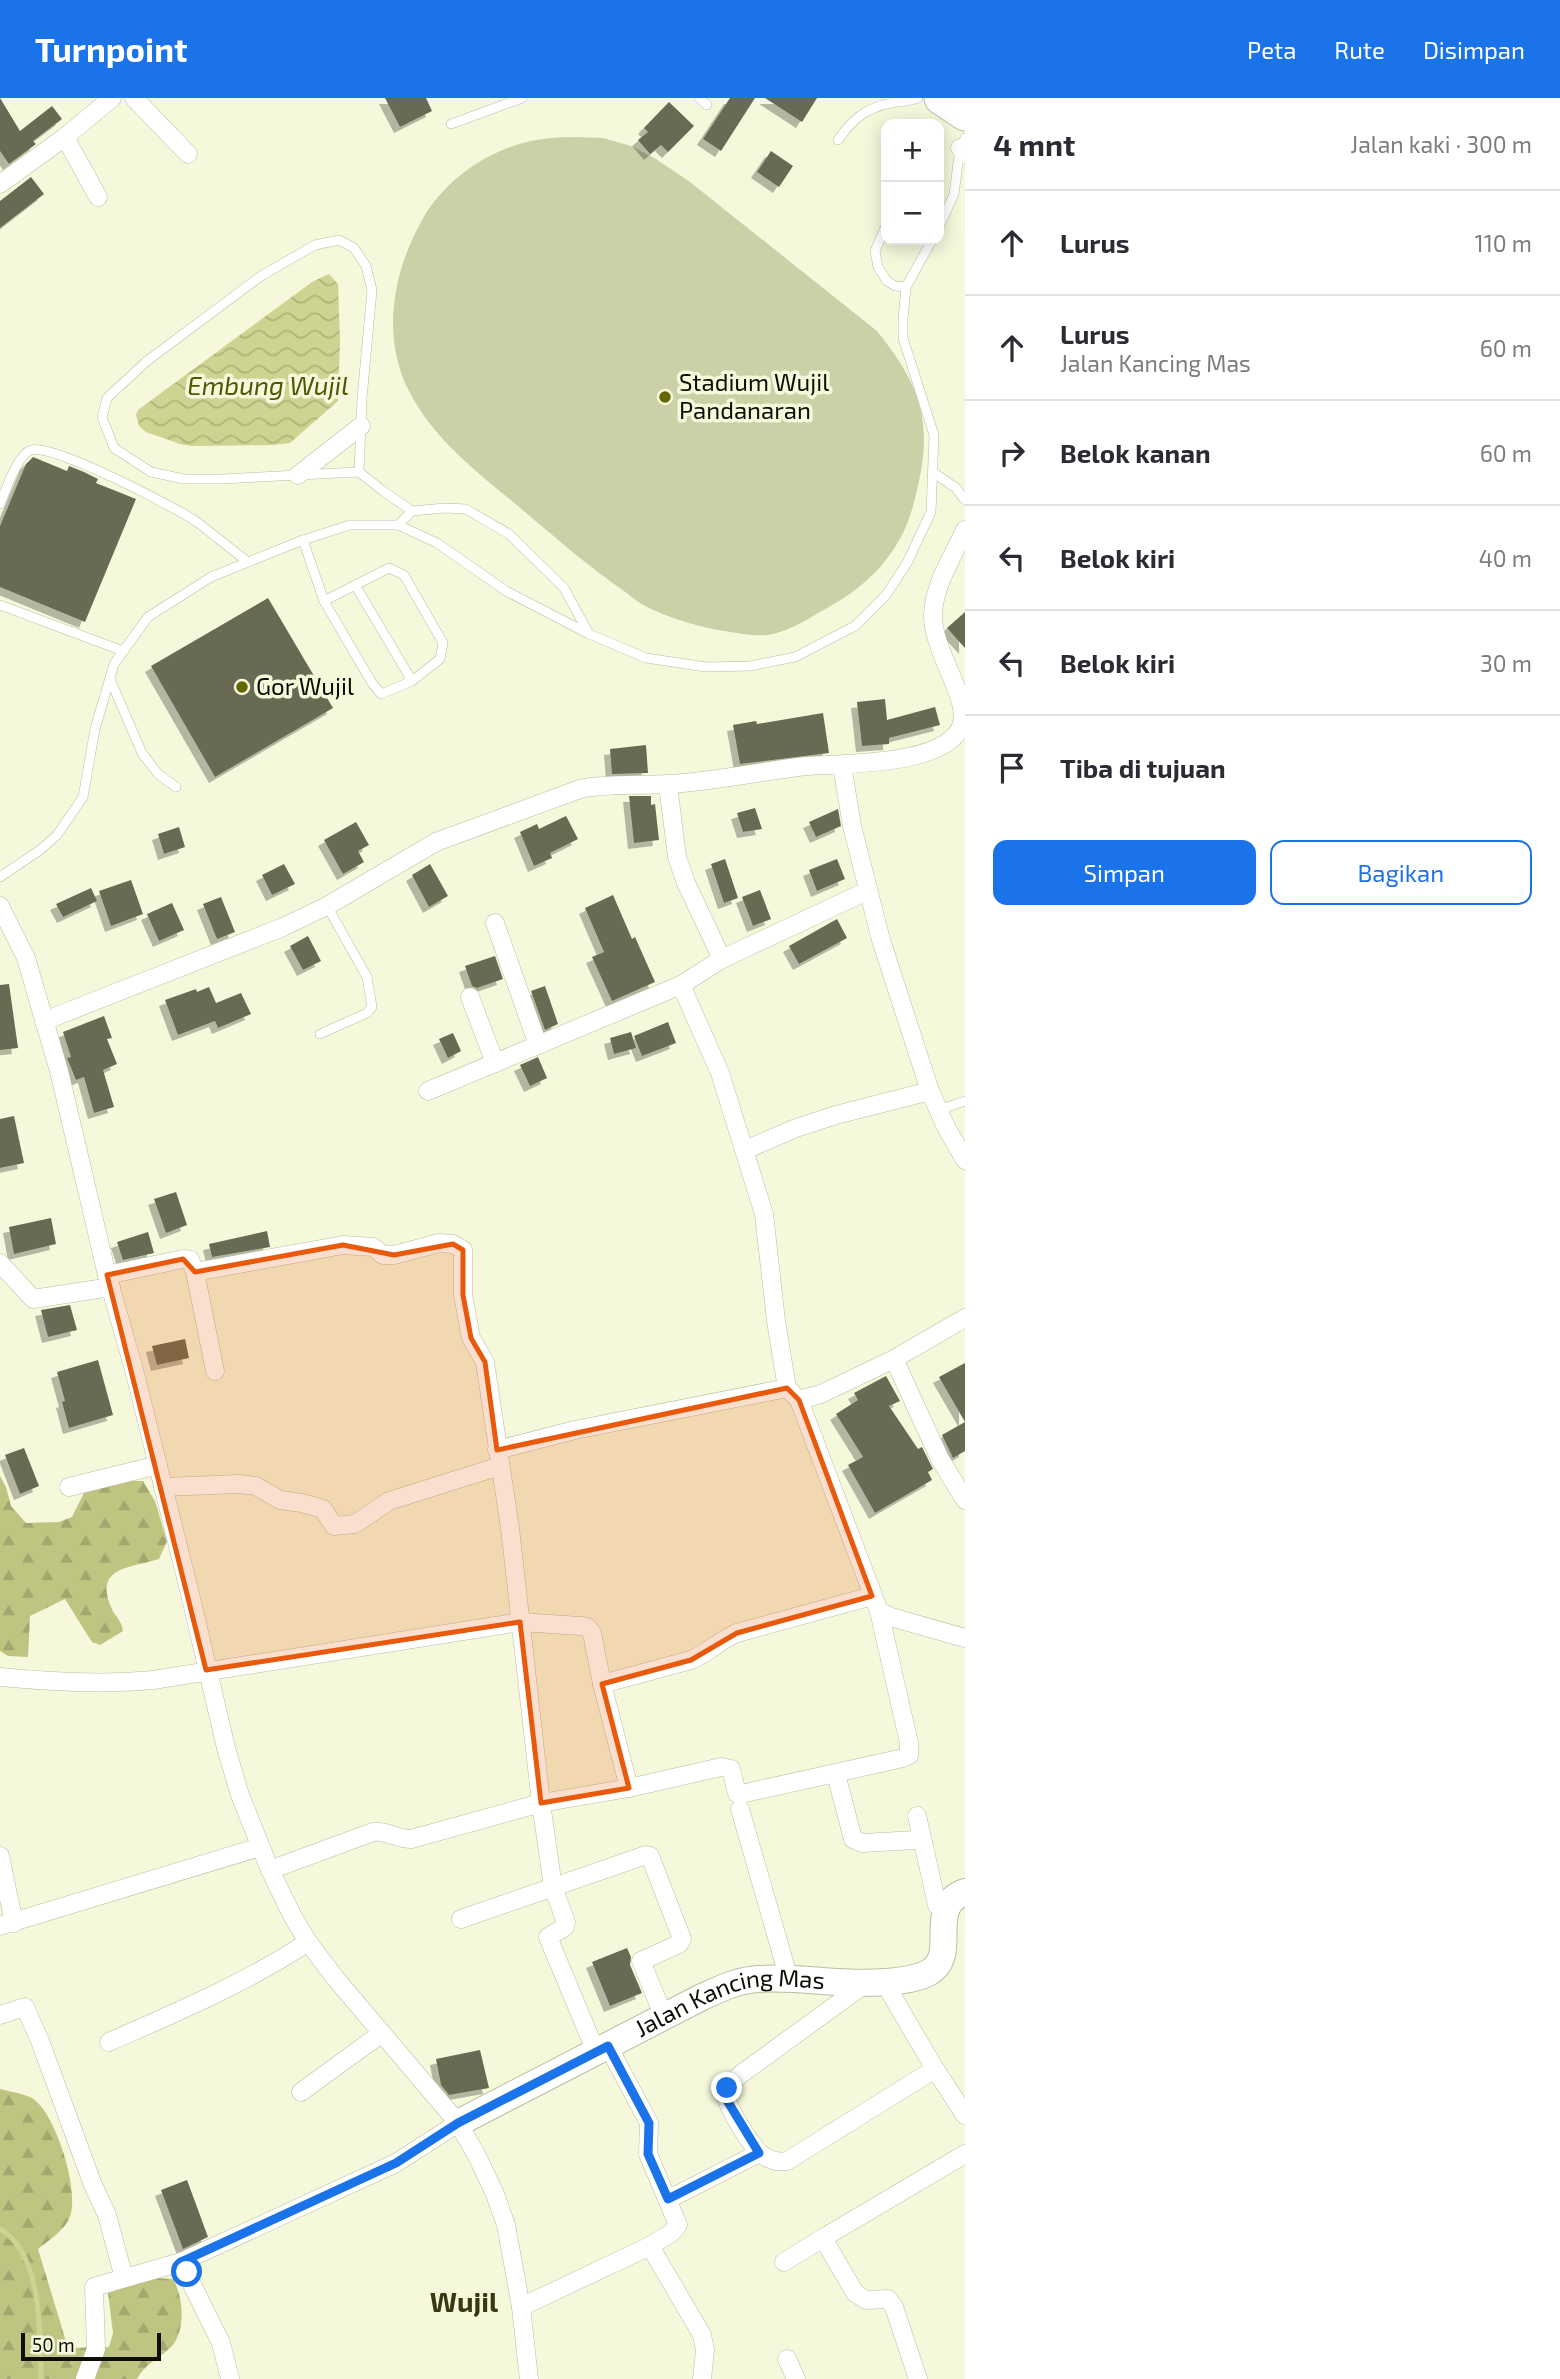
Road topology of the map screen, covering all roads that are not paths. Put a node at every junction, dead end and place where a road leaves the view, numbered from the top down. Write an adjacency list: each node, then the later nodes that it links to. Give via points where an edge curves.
1 (112, 98): 9 (street)
2 (134, 98): 12 (street)
3 (522, 98): 8 (lane)
4 (918, 98): 6 (lane, via 905,103)
5 (941, 98): 7 (highway)
6 (892, 100): 10 (lane, via 853,120)
7 (965, 114)
8 (451, 124)
9 (65, 137): 13 (street); 14 (street)
10 (838, 140)
11 (963, 146): 15 (lane, via 954,194)
12 (188, 154)
13 (0, 184)
14 (98, 197)
15 (944, 216)
16 (881, 237): 18 (lane, via 875,251 878,267 887,281)
17 (929, 245): 18 (lane)
18 (906, 287): 21 (lane, via 903,338 934,435)
19 (361, 426): 20 (lane); 22 (street); 22 (lane, via 372,290 366,266 354,248 339,240 315,245 261,276 147,361 107,398 102,417 114,448 151,472 222,480)
20 (359, 472): 22 (lane); 25 (lane)
21 (934, 473): 23 (lane); 33 (lane, via 931,512 886,595 855,625 795,657 750,666 706,667 646,659)
22 (298, 475)
23 (965, 500)
24 (0, 505): 29 (lane, via 22,455 45,449 162,502)
25 (412, 511): 26 (lane); 33 (lane, via 466,509 509,534 564,588)
26 (398, 525): 28 (lane, via 350,525); 33 (lane, via 438,543 506,591)
27 (965, 530): 37 (street, via 935,597 933,615 937,640 963,703 963,721 942,745 922,753)
28 (303, 540): 29 (lane); 31 (lane)
29 (248, 562): 34 (lane, via 211,577 148,617)
30 (355, 585): 31 (lane); 36 (lane); 36 (lane, via 389,568 404,575 443,643 440,659)
31 (324, 601): 36 (lane, via 381,694)
32 (0, 605): 34 (lane)
33 (589, 634)
34 (123, 651): 35 (lane)
35 (110, 679): 39 (lane, via 142,753 158,774); 40 (lane, via 83,797 57,835)
36 (412, 681)
37 (842, 765): 38 (street); 41 (street)
38 (668, 785): 43 (street, via 603,785 533,805 436,842); 45 (street, via 677,857)
39 (176, 787)
40 (0, 877)
41 (867, 891): 45 (street); 53 (street)
42 (0, 906): 48 (street, via 26,958)
43 (327, 906): 48 (street); 49 (lane, via 367,977 372,1007)
44 (495, 923): 50 (street)
45 (722, 959): 46 (street)
46 (681, 985): 50 (street); 56 (street, via 720,1073)
47 (470, 997): 51 (street)
48 (44, 1021): 60 (street)
49 (320, 1034)
50 (538, 1045): 51 (street)
51 (495, 1063): 52 (street)
52 (429, 1091)
53 (930, 1091): 55 (street); 56 (street, via 836,1115)
54 (965, 1101): 55 (lane)
55 (938, 1110): 57 (street)
56 (745, 1150): 64 (street, via 764,1214 776,1321)
57 (965, 1159)
58 (0, 1263): 60 (street, via 33,1299)
59 (195, 1272): 60 (street, via 190,1260 183,1259); 63 (street); 65 (street, via 343,1245 373,1247 383,1255 439,1243 463,1250 463,1295 471,1338 485,1362)
60 (109, 1281): 66 (street)
61 (965, 1318): 62 (street)
62 (894, 1359): 64 (street, via 821,1394); 69 (street, via 940,1459)
63 (215, 1371)
64 (793, 1394): 65 (street, via 575,1430); 70 (street)
65 (498, 1458): 68 (street, via 389,1501 355,1524 334,1527 323,1509 280,1500 256,1486); 71 (street)
66 (158, 1465): 67 (street); 68 (street)
67 (69, 1487)
68 (163, 1487): 73 (street)
69 (965, 1500)
70 (876, 1603): 72 (street, via 891,1617); 75 (street, via 737,1633 691,1660); 76 (street, via 910,1751 903,1758)
71 (520, 1622): 73 (street); 75 (street, via 587,1628 592,1633); 78 (street)
72 (965, 1638)
73 (206, 1670): 74 (street, via 127,1683); 82 (street, via 229,1760)
74 (0, 1677)
75 (602, 1684): 77 (street)
76 (836, 1774): 77 (street, via 738,1794 731,1769 721,1767); 81 (street, via 856,1843)
77 (629, 1788): 78 (street)
78 (541, 1802): 84 (street, via 411,1839 373,1832); 85 (street)
79 (740, 1809): 90 (street)
80 (917, 1816): 81 (street)
81 (923, 1842): 86 (street, via 937,1905)
82 (260, 1847): 84 (street); 88 (street)
83 (0, 1856): 88 (street)
84 (270, 1870): 89 (street)
85 (553, 1887): 87 (street); 93 (street, via 646,1855 652,1858 682,1939 641,1961); 96 (street, via 566,1923 548,1937)
86 (955, 1899): 91 (street, Jalan Kancing Mas, via 937,1966 900,1981)
87 (461, 1919)
88 (7, 1924)
89 (308, 1942): 94 (street); 95 (street, via 274,1965)
90 (789, 1979): 91 (street, Jalan Kancing Mas); 93 (street, Jalan Kancing Mas, via 739,1982)
91 (875, 1983): 97 (street); 101 (street, via 729,2084 728,2102)
92 (0, 2015): 108 (street, via 25,2007 107,2215)
93 (664, 2017): 96 (street, Jalan Kancing Mas)
94 (382, 2033): 98 (street); 100 (street)
95 (109, 2042)
96 (602, 2049): 100 (street, Jalan Kancing Mas); 103 (street, via 649,2123 648,2154)
97 (935, 2069): 99 (street); 101 (street, via 787,2161)
98 (301, 2092)
99 (965, 2115)
100 (458, 2123): 106 (street, via 396,2163); 109 (street, via 506,2225)
101 (759, 2153): 103 (street)
102 (965, 2154): 104 (street)
103 (668, 2199): 105 (street, via 677,2228)
104 (823, 2238): 107 (street); 116 (street, via 855,2293 866,2300 888,2299 894,2307)
105 (650, 2246): 109 (street); 114 (street, via 702,2335)
106 (181, 2262): 108 (street); 112 (street, via 220,2343)
107 (784, 2262)
108 (124, 2278): 111 (street, via 94,2287 96,2349)
109 (520, 2307): 113 (street)
110 (787, 2359): 115 (street)
111 (85, 2379)
112 (230, 2379)
113 (529, 2379)
114 (702, 2379)
115 (796, 2379)
116 (918, 2379)

